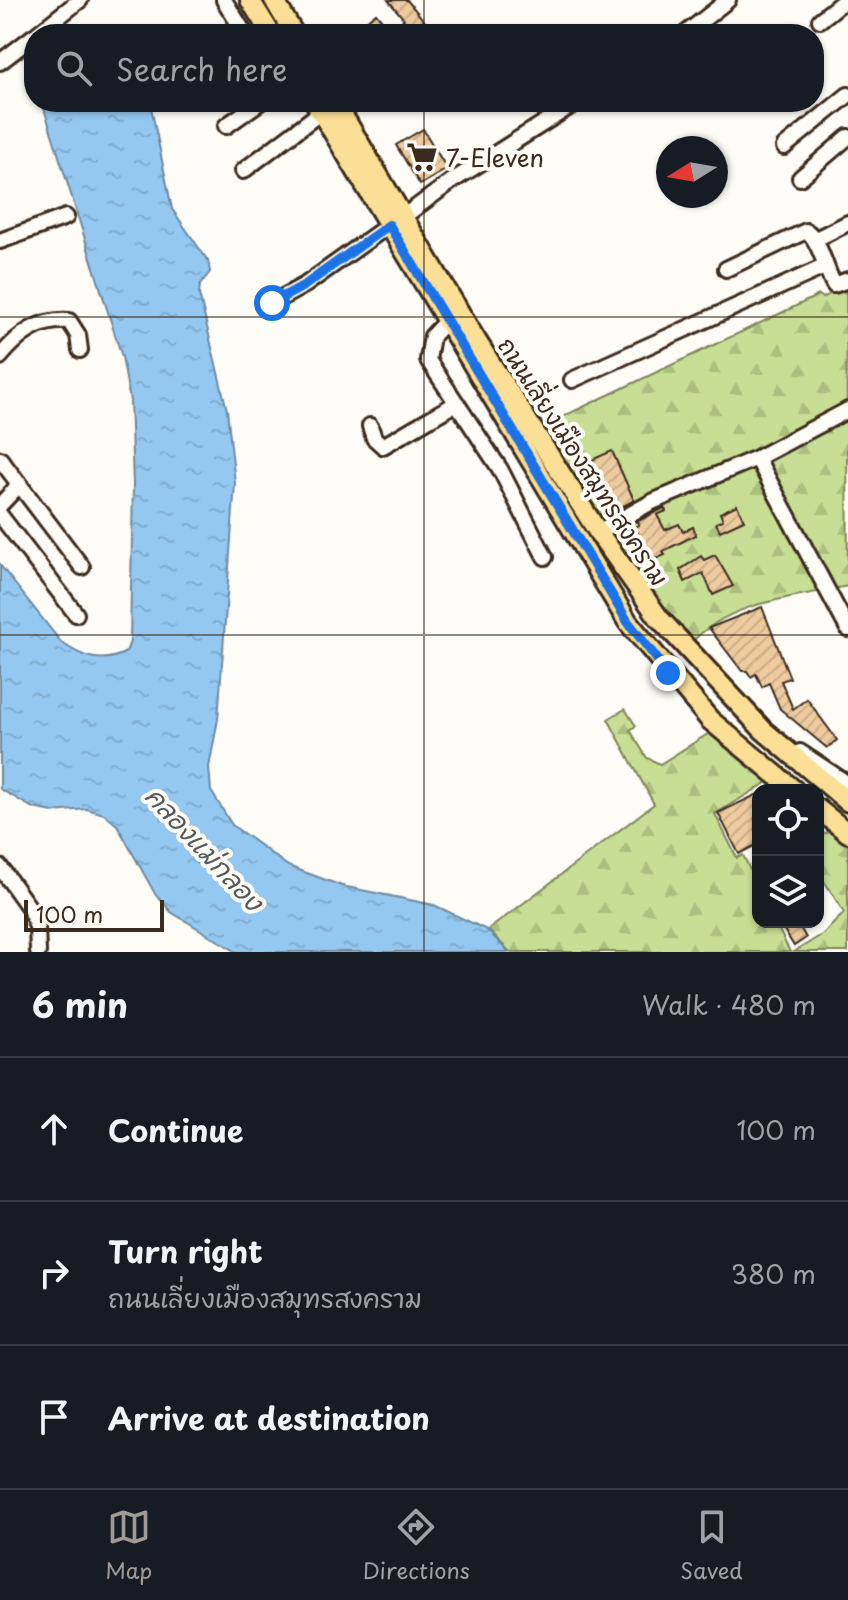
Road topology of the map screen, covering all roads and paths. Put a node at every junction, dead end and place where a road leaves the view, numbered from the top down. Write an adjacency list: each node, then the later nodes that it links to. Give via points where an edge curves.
1 (80, 0): 8 (street)
2 (225, 0): 9 (street)
3 (250, 0): 10 (main road)
4 (274, 0): 11 (main road)
5 (728, 0): 12 (street)
6 (845, 0): 7 (street)
7 (820, 20)
8 (49, 24)
9 (239, 24)
10 (265, 24)
11 (288, 24)
12 (698, 24)
13 (24, 43): 14 (street)
14 (0, 62)
15 (848, 95): 22 (street)
16 (246, 112): 20 (street)
17 (311, 112): 23 (street)
18 (325, 112): 26 (main road, ถนนเลี่ยงเมืองสมุทรสงคราม)
19 (561, 112): 26 (street)
20 (226, 126)
21 (848, 137): 24 (street)
22 (784, 147)
23 (243, 171)
24 (800, 178)
25 (66, 217): 29 (street)
26 (396, 221): 33 (street); 34 (main road, ถนนเลี่ยงเมืองสมุทรสงคราม); 46 (main road, ถนนเลี่ยงเมืองสมุทรสงคราม)
27 (848, 223): 28 (street)
28 (816, 239): 30 (street); 31 (street, via 806,231)
29 (0, 241)
30 (824, 267): 32 (street, via 834,285); 37 (street)
31 (726, 269)
32 (848, 280)
33 (272, 303)
34 (446, 321): 38 (street, via 432,336 428,360); 52 (main road, ถนนเลี่ยงเมืองสมุทรสงคราม, via 628,622 710,720)
35 (80, 350): 36 (street, via 69,321 52,320 22,335)
36 (0, 357)
37 (572, 380)
38 (455, 404): 40 (street, via 383,446); 47 (street, via 500,469)
39 (848, 410): 41 (street)
40 (370, 426)
41 (757, 458): 46 (street, via 652,502); 50 (street)
42 (0, 459): 43 (street)
43 (20, 484): 44 (street); 48 (street)
44 (0, 505)
45 (0, 515): 49 (street)
46 (598, 532): 51 (main road, ถนนเลี่ยงเมืองสมุทรสงคราม, via 659,618)
47 (545, 557)
48 (82, 567)
49 (76, 614)
50 (848, 629)
51 (722, 689): 53 (street); 54 (main road, ถนนเลี่ยงเมืองสมุทรสงคราม)
52 (787, 784)
53 (848, 784)
54 (848, 802)
55 (824, 814): 56 (main road)
56 (848, 833)
57 (0, 867): 58 (street, via 30,909)
58 (38, 952)

